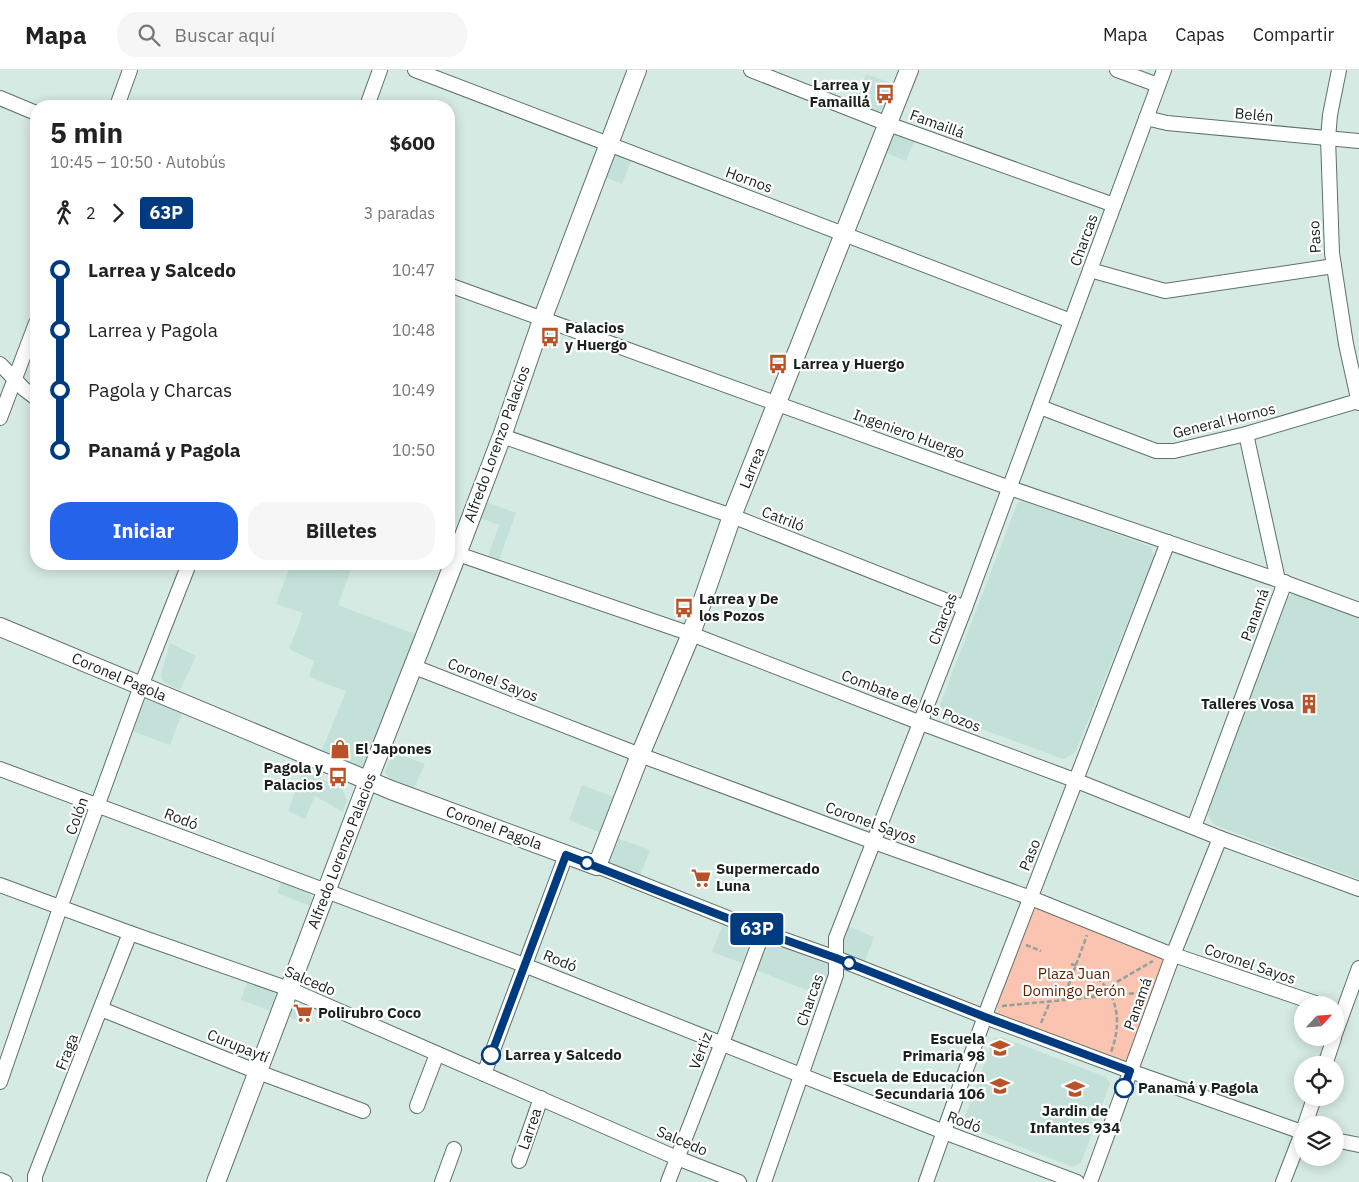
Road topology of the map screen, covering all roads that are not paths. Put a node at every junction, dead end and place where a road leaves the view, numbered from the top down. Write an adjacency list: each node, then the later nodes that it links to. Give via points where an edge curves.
1 (130, 70): 12 (street)
2 (380, 70): 13 (street)
3 (415, 70): 19 (street, Hornos)
4 (637, 70): 19 (street, Alfredo Lorenzo Palacios)
5 (751, 70): 16 (street, Famaillá)
6 (909, 70): 16 (street, Larrea)
7 (1117, 70): 10 (street)
8 (1164, 70): 10 (street, Charcas)
9 (1339, 70): 17 (street, Paso)
10 (1158, 85): 15 (street, Charcas)
11 (0, 98): 14 (street)
12 (119, 100)
13 (369, 100)
14 (30, 110)
15 (1146, 118): 17 (street, Belén, via 1167,123); 20 (street, Charcas)
16 (888, 124): 20 (street, Famaillá); 21 (street, Larrea)
17 (1328, 138): 18 (street, Belén); 22 (street, Paso)
18 (1359, 141)
19 (609, 146): 21 (street, Hornos); 25 (street, Alfredo Lorenzo Palacios)
20 (1114, 205): 23 (street, Charcas)
21 (846, 234): 26 (street, Hornos); 34 (street, Larrea)
22 (1334, 266): 23 (street, via 1165,292); 29 (street, Paso)
23 (1090, 270): 26 (street, Charcas)
24 (455, 287): 25 (street, Ingeniero Huergo)
25 (542, 320): 34 (street, Ingeniero Huergo); 38 (street, Alfredo Lorenzo Palacios)
26 (1071, 321): 35 (street, Charcas)
27 (1359, 338): 29 (street)
28 (30, 339): 31 (street)
29 (1346, 344): 33 (street, Paso)
30 (0, 364): 31 (street)
31 (15, 380): 32 (street); 36 (street)
32 (30, 394)
33 (1359, 402): 37 (street, General Hornos)
34 (777, 403): 39 (street, Ingeniero Huergo); 40 (street, Larrea)
35 (1040, 407): 37 (street, General Hornos, via 1156,451 1174,451); 39 (street, Charcas)
36 (0, 418)
37 (1246, 434): 46 (street)
38 (502, 436): 40 (street, Catriló); 42 (street, Alfredo Lorenzo Palacios)
39 (1010, 488): 41 (street, Ingeniero Huergo); 47 (street, Charcas)
40 (732, 516): 47 (street, Catriló); 50 (street, Larrea)
41 (1168, 542): 46 (street, Ingeniero Huergo); 56 (street, Paso)
42 (455, 548)
43 (455, 554): 50 (street, Combate de los Pozos)
44 (187, 570): 52 (street, Colón)
45 (447, 570): 51 (street, Alfredo Lorenzo Palacios)
46 (1281, 581): 48 (street, Ingeniero Huergo); 59 (street, Panamá)
47 (965, 608): 53 (street, Charcas)
48 (1359, 610)
49 (0, 626): 52 (street, Coronel Pagola)
50 (691, 634): 53 (street, Combate de los Pozos); 54 (street, Larrea)
51 (412, 666): 54 (street, Coronel Sayos); 57 (street, Alfredo Lorenzo Palacios)
52 (142, 686): 57 (street, Coronel Pagola); 58 (street, Colón)
53 (921, 723): 56 (street, Combate de los Pozos); 61 (street, Charcas)
54 (640, 755): 61 (street, Coronel Sayos); 63 (street, Larrea)
55 (0, 769): 58 (street, Rodó)
56 (1077, 780): 59 (street, Combate de los Pozos); 67 (street, Paso)
57 (368, 781): 62 (street, Coronel Pagola); 66 (street, Alfredo Lorenzo Palacios)
58 (98, 805): 66 (street, Rodó); 68 (street, Colón)
59 (1194, 827): 60 (street, Combate de los Pozos)
60 (1220, 838): 65 (street, Combate de los Pozos); 71 (street, Panamá)
61 (874, 842): 67 (street, Coronel Sayos); 72 (street, Charcas, via 836,938)
62 (566, 855): 63 (street, Coronel Pagola); 73 (street)
63 (597, 866): 69 (street, Coronel Pagola)
64 (0, 885): 68 (street, Salcedo)
65 (1359, 889)
66 (326, 892): 73 (street, Rodó); 75 (street, Alfredo Lorenzo Palacios)
67 (1031, 898): 71 (street, Coronel Sayos); 79 (street, Paso)
68 (60, 908): 70 (street, Salcedo); 86 (street, Colón)
69 (763, 932): 72 (street, Coronel Pagola); 80 (street, Vértiz)
70 (130, 933): 75 (street, Salcedo); 78 (street, Fraga)
71 (1173, 955): 76 (street, Coronel Sayos); 82 (street, Panamá)
72 (836, 958): 79 (street, Coronel Pagola); 85 (street, Charcas, via 836,975)
73 (524, 965): 80 (street, Rodó); 84 (street)
74 (1359, 968): 77 (street)
75 (289, 989): 81 (street, Salcedo); 83 (street, Alfredo Lorenzo Palacios)
76 (1294, 996)
77 (1344, 1000)
78 (101, 1009): 83 (street, Curupaytí); 100 (street, Fraga)
79 (985, 1017): 82 (street, Coronel Pagola); 91 (street, Paso)
80 (722, 1043): 85 (street, Rodó); 96 (street, Vértiz)
81 (437, 1054): 84 (street, Salcedo); 88 (street)
82 (1130, 1071): 90 (street, Coronel Pagola); 108 (street, Panamá)
83 (258, 1072): 89 (street, Curupaytí); 101 (street, Alfredo Lorenzo Palacios)
84 (484, 1074): 87 (street, Salcedo)
85 (801, 1074): 91 (street, Rodó); 105 (street, Charcas)
86 (0, 1082)
87 (541, 1098): 96 (street, Salcedo); 97 (street, Larrea)
88 (417, 1106)
89 (363, 1111)
90 (1294, 1130)
91 (944, 1132): 106 (street, Paso); 107 (street, Rodó)
92 (1344, 1142): 93 (street)
93 (1359, 1145)
94 (454, 1149): 102 (street)
95 (1294, 1154): 109 (street)
96 (677, 1158): 103 (street, Vértiz); 104 (street, Salcedo)
97 (519, 1161)
98 (0, 1180): 99 (street)
99 (5, 1182)
100 (35, 1182)
101 (216, 1182)
102 (442, 1182)
103 (668, 1182)
104 (739, 1182)
105 (764, 1182)
106 (926, 1182)
107 (1077, 1182)
108 (1090, 1182)
109 (1283, 1182)

